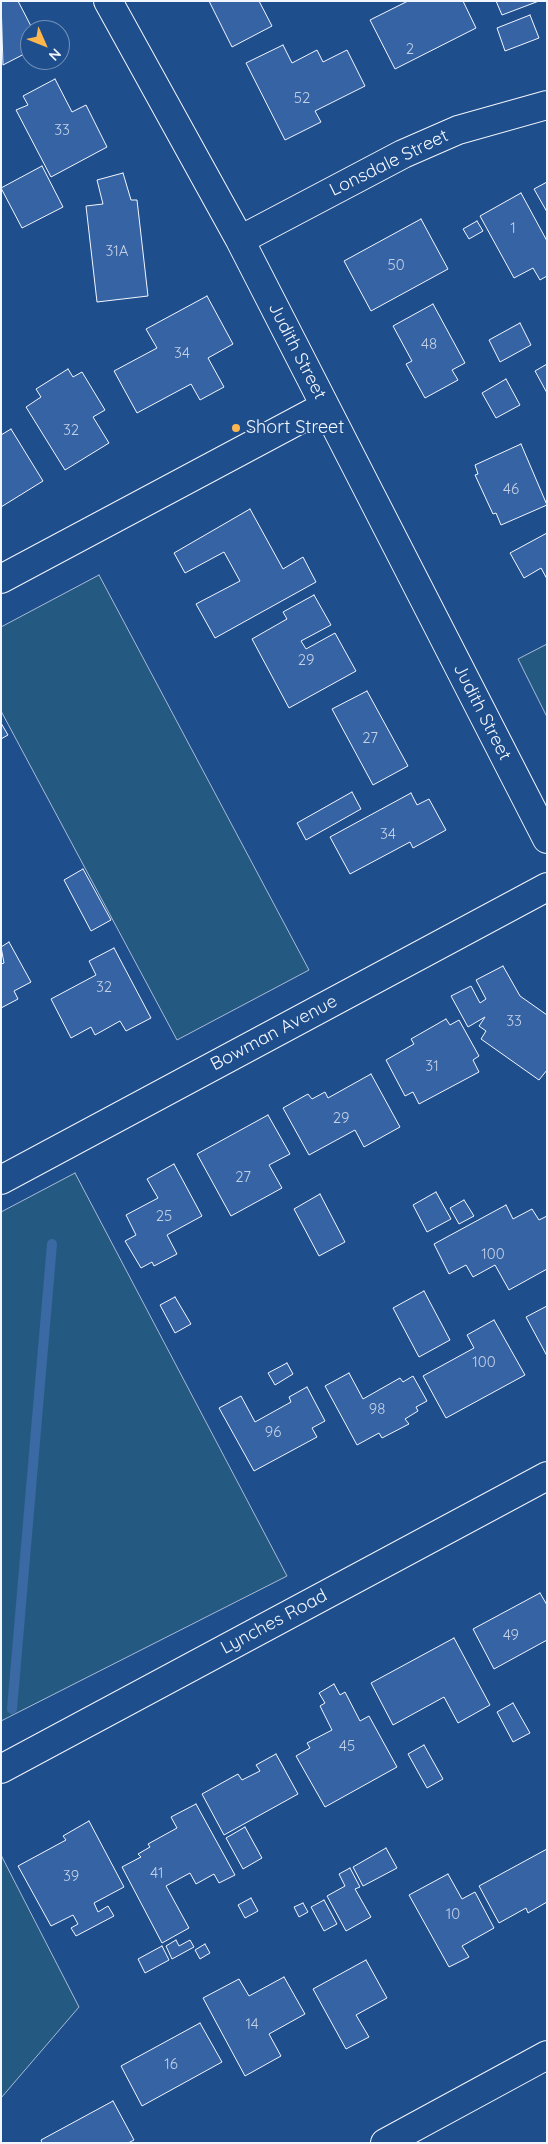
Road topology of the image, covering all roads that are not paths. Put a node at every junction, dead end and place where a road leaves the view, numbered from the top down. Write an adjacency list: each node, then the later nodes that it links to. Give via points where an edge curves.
1 (108, 1): 3 (street, Judith Street)
2 (547, 105): 3 (street, Lonsdale Street, via 458,130 403,154)
3 (240, 240): 4 (street, Judith Street)
4 (325, 406): 5 (street); 6 (street, Judith Street)
5 (1, 580)
6 (547, 838)
7 (547, 887): 8 (street, Bowman Avenue)
8 (1, 1180)
9 (547, 1476): 10 (street, Lynches Road)
10 (1, 1769)
11 (547, 2055): 12 (street)
12 (385, 2143)

